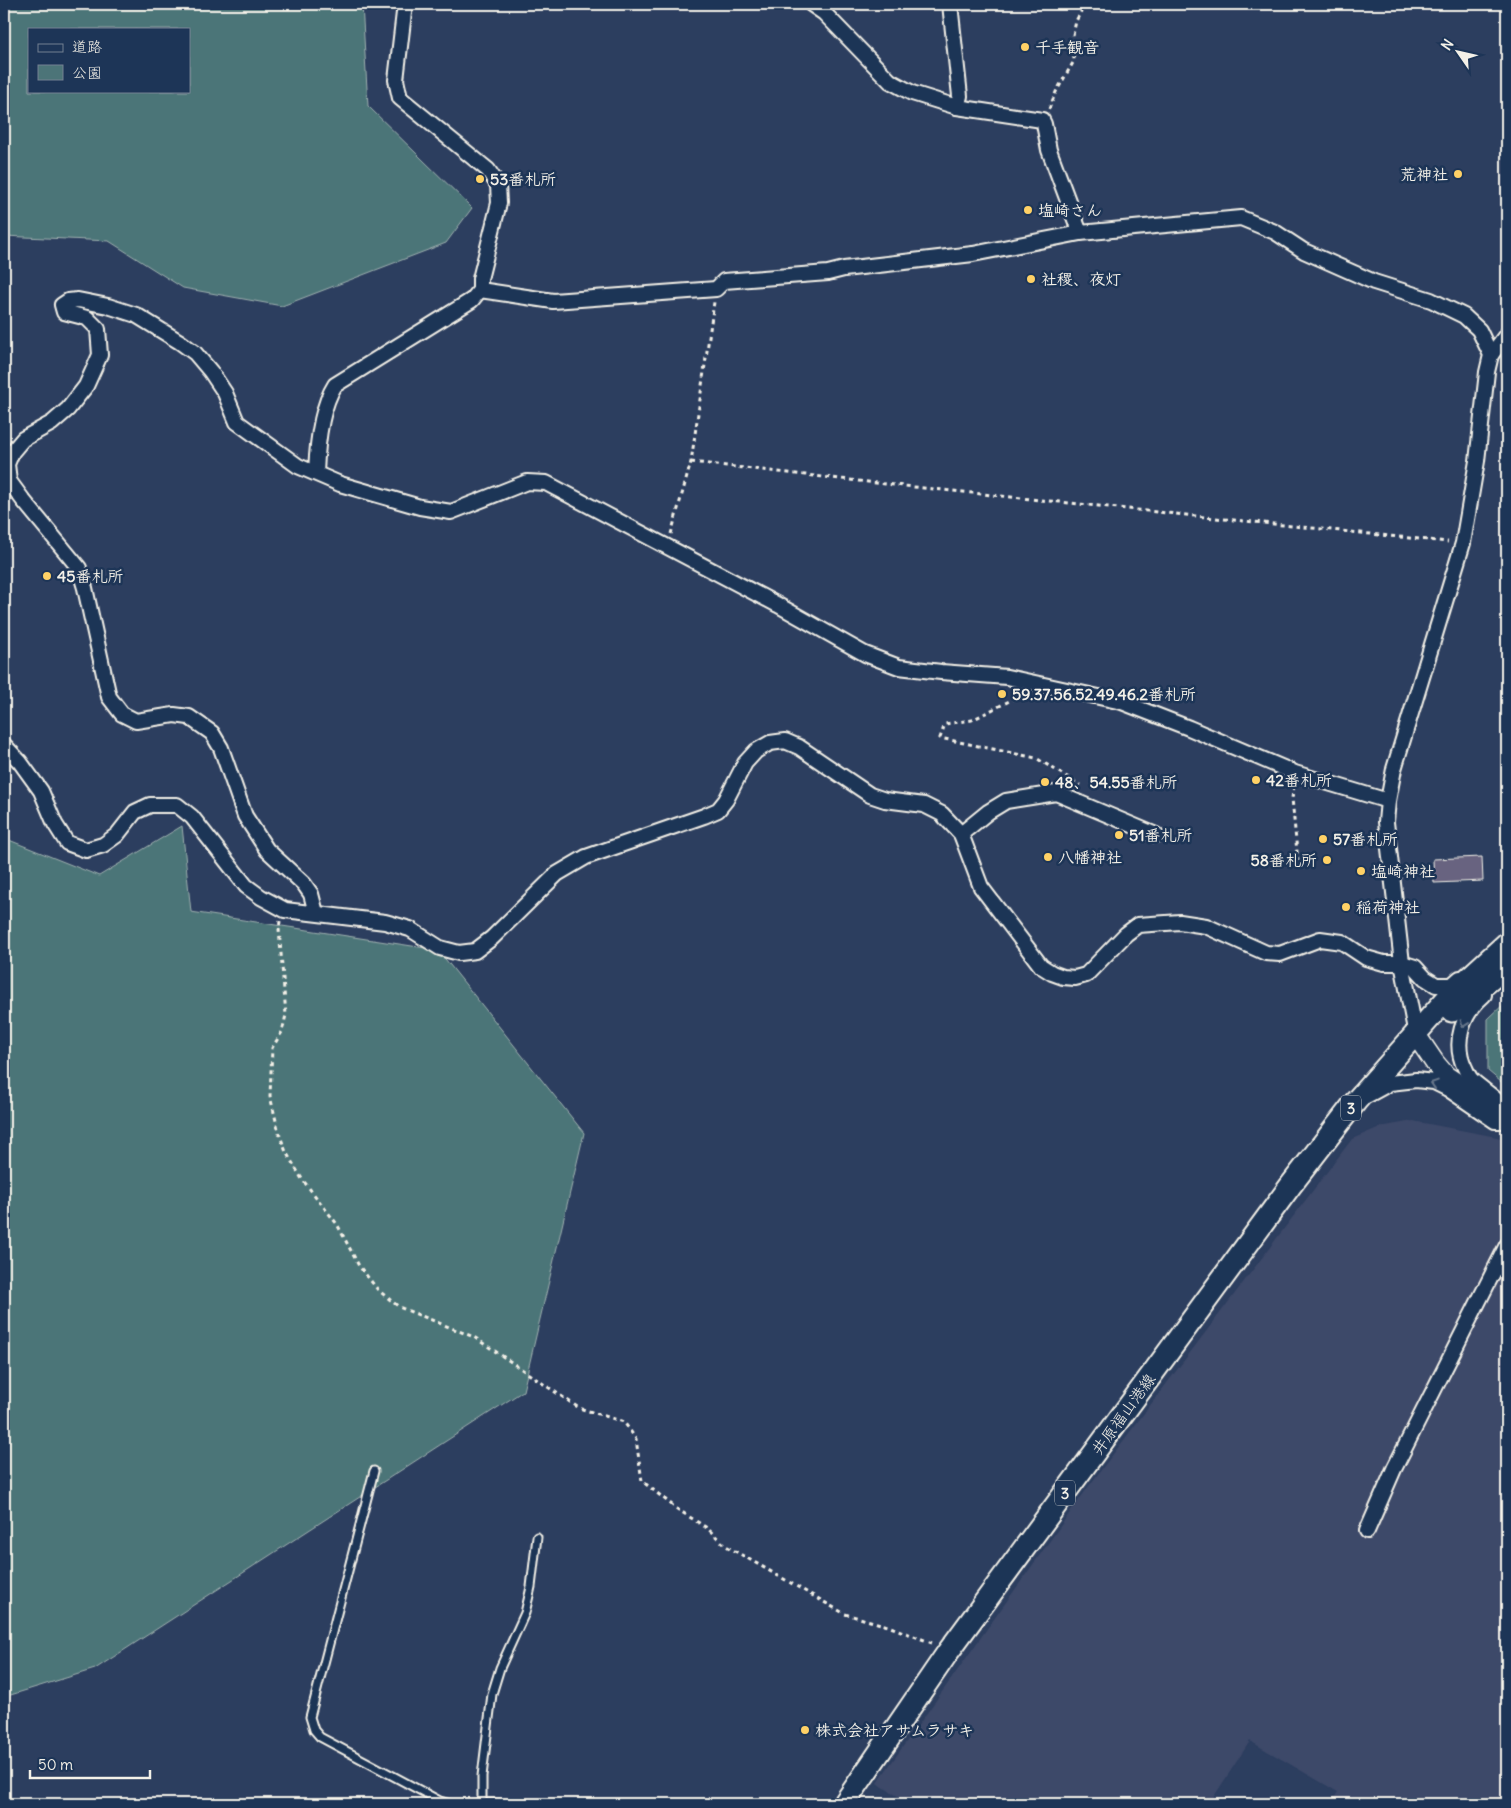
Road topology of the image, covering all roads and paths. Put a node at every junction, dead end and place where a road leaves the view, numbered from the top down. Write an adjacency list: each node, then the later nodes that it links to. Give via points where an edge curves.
1 (406, 4): 9 (street, via 396,80 400,98 488,170 498,185 499,203)
2 (811, 4): 5 (street, via 824,13 890,81 912,93)
3 (950, 4): 5 (street, via 960,96)
4 (1085, 4): 6 (path, via 1073,35 1074,61)
5 (957, 107): 6 (street)
6 (1042, 120): 7 (street, via 1049,150)
7 (1080, 234): 8 (street, via 973,254 828,273 724,281); 11 (street, via 1242,218 1275,232 1304,251 1374,282 1431,300 1464,316 1478,330)
8 (716, 288): 9 (street, via 553,301); 12 (path)
9 (480, 290): 13 (street, via 472,300 335,385 326,404)
10 (1507, 334): 11 (street)
11 (1491, 355): 14 (street)
12 (690, 462): 14 (path); 15 (path)
13 (316, 473): 15 (street, via 340,484 411,505 451,512 528,482 546,483); 25 (street, via 298,466 237,422 212,372 180,342 136,315 78,300 68,300 62,305 64,312 87,318 98,329 100,355 86,386 68,409 52,423 23,439 7,464 9,481 79,568 109,697 122,714 136,721 189,717 212,734 221,748 245,816 267,850 304,884 311,894)
14 (1463, 543): 20 (street, via 1394,769)
15 (668, 548): 16 (street, via 866,654 900,667)
16 (1029, 681): 18 (street, via 1122,702); 19 (path, via 1022,695 972,720 945,724 940,738 1036,758)
17 (4, 745): 24 (street, via 41,791 67,843 86,850 103,845 118,835 135,812 150,805 177,805 192,817 246,886)
18 (1295, 774): 20 (street); 23 (path, via 1292,798)
19 (1084, 788)
20 (1388, 801): 27 (street, via 1386,822)
21 (961, 834): 22 (street, via 1006,801 1056,793); 25 (street, via 942,814 924,805 870,795 799,747 785,742 770,743 745,762 718,810 586,857 557,874 492,938 474,951 459,953 440,948 410,929 385,922); 27 (street, via 981,887 1041,966 1063,978 1086,975 1138,925 1180,922 1206,926 1266,953 1280,954 1320,939 1342,942 1366,958)
22 (1156, 834)
23 (1298, 863)
24 (285, 910): 25 (street); 38 (path, via 279,929 286,1015 282,1032 272,1048 270,1096 274,1114 286,1152 378,1290 399,1307 474,1337 579,1408 624,1422 636,1439 642,1481 726,1546 845,1614 888,1626)
25 (316, 913)
26 (1503, 954): 27 (street, via 1483,959 1452,985 1445,986 1436,985 1415,967); 29 (main road, 井原福山港線 / 3, via 1451,994)
27 (1402, 963): 29 (street)
28 (1507, 975): 31 (street, one-way to 31, via 1480,998 1465,1017 1459,1038 1462,1060 1471,1080 1501,1102)
29 (1416, 1035): 30 (main road, 井原福山港線 / 3); 32 (street, via 1446,1076)
30 (1356, 1102): 33 (street, one-way to 30, via 1495,1121 1434,1082 1390,1083); 38 (main road, 井原福山港線 / 3, via 1290,1185)
31 (1507, 1112)
32 (1507, 1117)
33 (1507, 1121)
34 (1507, 1245): 36 (street, via 1394,1469)
35 (374, 1471): 39 (lane, via 310,1717 320,1737)
36 (1367, 1531)
37 (536, 1537): 41 (lane, via 525,1613 492,1694 482,1776)
38 (948, 1652): 43 (main road, 井原福山港線 / 3)
39 (450, 1804)
40 (475, 1804): 41 (lane)
41 (482, 1804): 42 (lane)
42 (499, 1804)
43 (844, 1804)

